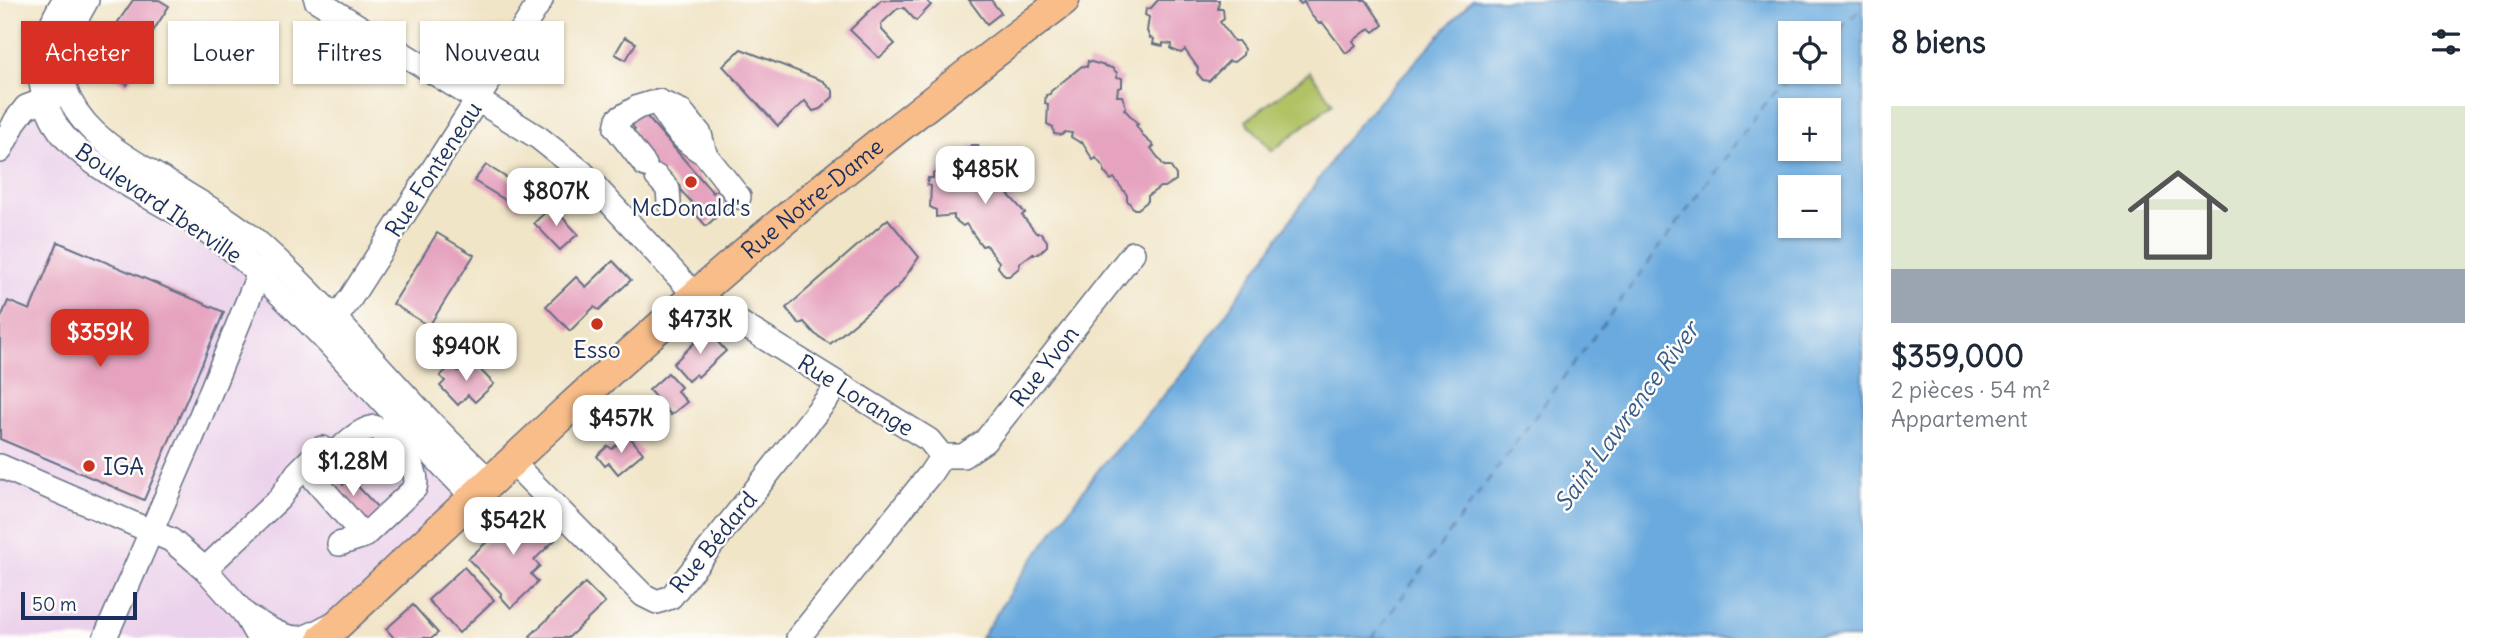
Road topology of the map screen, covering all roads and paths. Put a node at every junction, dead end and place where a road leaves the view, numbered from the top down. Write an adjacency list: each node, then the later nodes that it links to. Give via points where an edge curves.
1 (316, 0): 7 (street, Rue Lorange)
2 (541, 0): 7 (street, Rue Fonteneau)
3 (1064, 0): 13 (main road, Rue Notre-Dame, via 858,160)
4 (78, 2): 5 (street, Boulevard Iberville, via 65,46); 6 (street, Boulevard Iberville, via 49,25 41,57 40,85)
5 (67, 90): 6 (street); 12 (street, Boulevard Iberville, via 70,101 100,138 251,237)
6 (45, 100): 8 (street, via 26,107); 12 (street, Boulevard Iberville, via 69,142 100,166 239,254)
7 (478, 100): 13 (street, Rue Lorange, via 582,172); 14 (street, Rue Fonteneau)
8 (0, 151)
9 (739, 197): 10 (street, via 705,154 700,134 681,111 659,101 618,119 616,128 668,189)
10 (668, 204)
11 (1133, 253): 17 (street, Rue Yvon, via 985,441 963,456)
12 (268, 267): 14 (street, Boulevard Iberville); 21 (street)
13 (695, 295): 15 (street, Rue Lorange); 18 (main road, Rue Notre-Dame)
14 (329, 328): 20 (street, Boulevard Iberville, via 407,399)
15 (838, 385): 17 (street, Rue Lorange); 18 (street, Rue Bédard, via 671,597 657,602 643,595)
16 (347, 430): 22 (street, via 315,480); 22 (street, via 380,430 417,474 415,488); 24 (street, via 297,473 280,498)
17 (935, 448): 29 (street, via 930,474)
18 (512, 462): 20 (main road, Rue Notre-Dame)
19 (0, 466): 21 (street)
20 (482, 489): 26 (main road, Rue Notre-Dame)
21 (150, 530): 24 (street, via 186,551); 27 (street)
22 (364, 536): 23 (street)
23 (339, 544)
24 (205, 569): 25 (street)
25 (244, 614): 26 (street, via 287,636 300,638); 28 (street)
26 (333, 629)
27 (105, 638)
28 (258, 638)
29 (797, 638)

